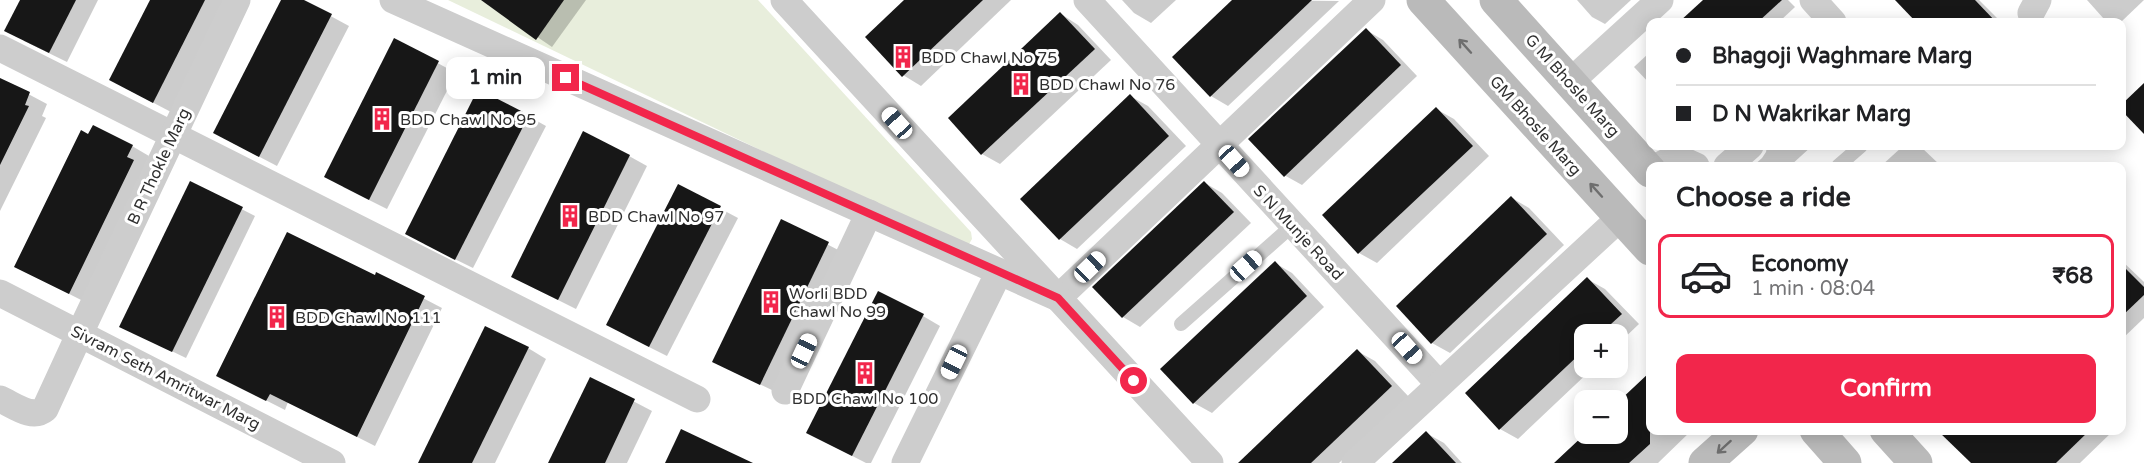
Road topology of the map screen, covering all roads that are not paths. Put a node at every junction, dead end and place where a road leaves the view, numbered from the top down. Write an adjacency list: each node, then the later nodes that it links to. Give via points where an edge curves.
1 (237, 0): 13 (street, B R Thokle Marg)
2 (393, 0): 22 (street)
3 (784, 0): 28 (street)
4 (1087, 0): 14 (street, S N Munje Road)
5 (1372, 0): 14 (street)
6 (1423, 0): 23 (main road, GM Bhosle Marg, one-way to 6)
7 (1660, 0): 12 (street)
8 (1813, 0): 10 (street)
9 (1498, 1): 12 (main road, G M Bhosle Marg)
10 (1829, 18)
11 (0, 48): 13 (street)
12 (1570, 82): 21 (main road, G M Bhosle Marg)
13 (173, 135): 30 (street, B R Thokle Marg); 34 (street)
14 (1220, 145): 24 (street, S N Munje Road); 28 (street)
15 (1745, 150): 19 (street)
16 (1856, 150): 20 (lane)
17 (1666, 162): 18 (street, via 1676,157)
18 (1687, 162)
19 (1732, 162)
20 (1843, 162)
21 (1646, 167)
22 (869, 213): 26 (street); 32 (street)
23 (1621, 217): 25 (main road, GM Bhosle Marg); 31 (street)
24 (1293, 225): 29 (lane); 31 (street, S N Munje Road)
25 (1646, 245)
26 (999, 272): 28 (street); 39 (street)
27 (0, 293): 30 (street, Sivram Seth Amritwar Marg)
28 (1058, 298): 40 (street)
29 (1181, 324)
30 (80, 333): 33 (street, B R Thokle Marg, via 45,410 32,414); 38 (street, Sivram Seth Amritwar Marg)
31 (1439, 384): 41 (street)
32 (785, 391)
33 (0, 399)
34 (697, 399)
35 (1736, 435): 42 (main road, one-way to 42)
36 (1820, 435): 43 (main road)
37 (1891, 435): 44 (main road)
38 (332, 463)
39 (905, 463)
40 (1210, 463)
41 (1354, 463)
42 (1705, 463)
43 (1845, 463)
44 (1916, 463)

